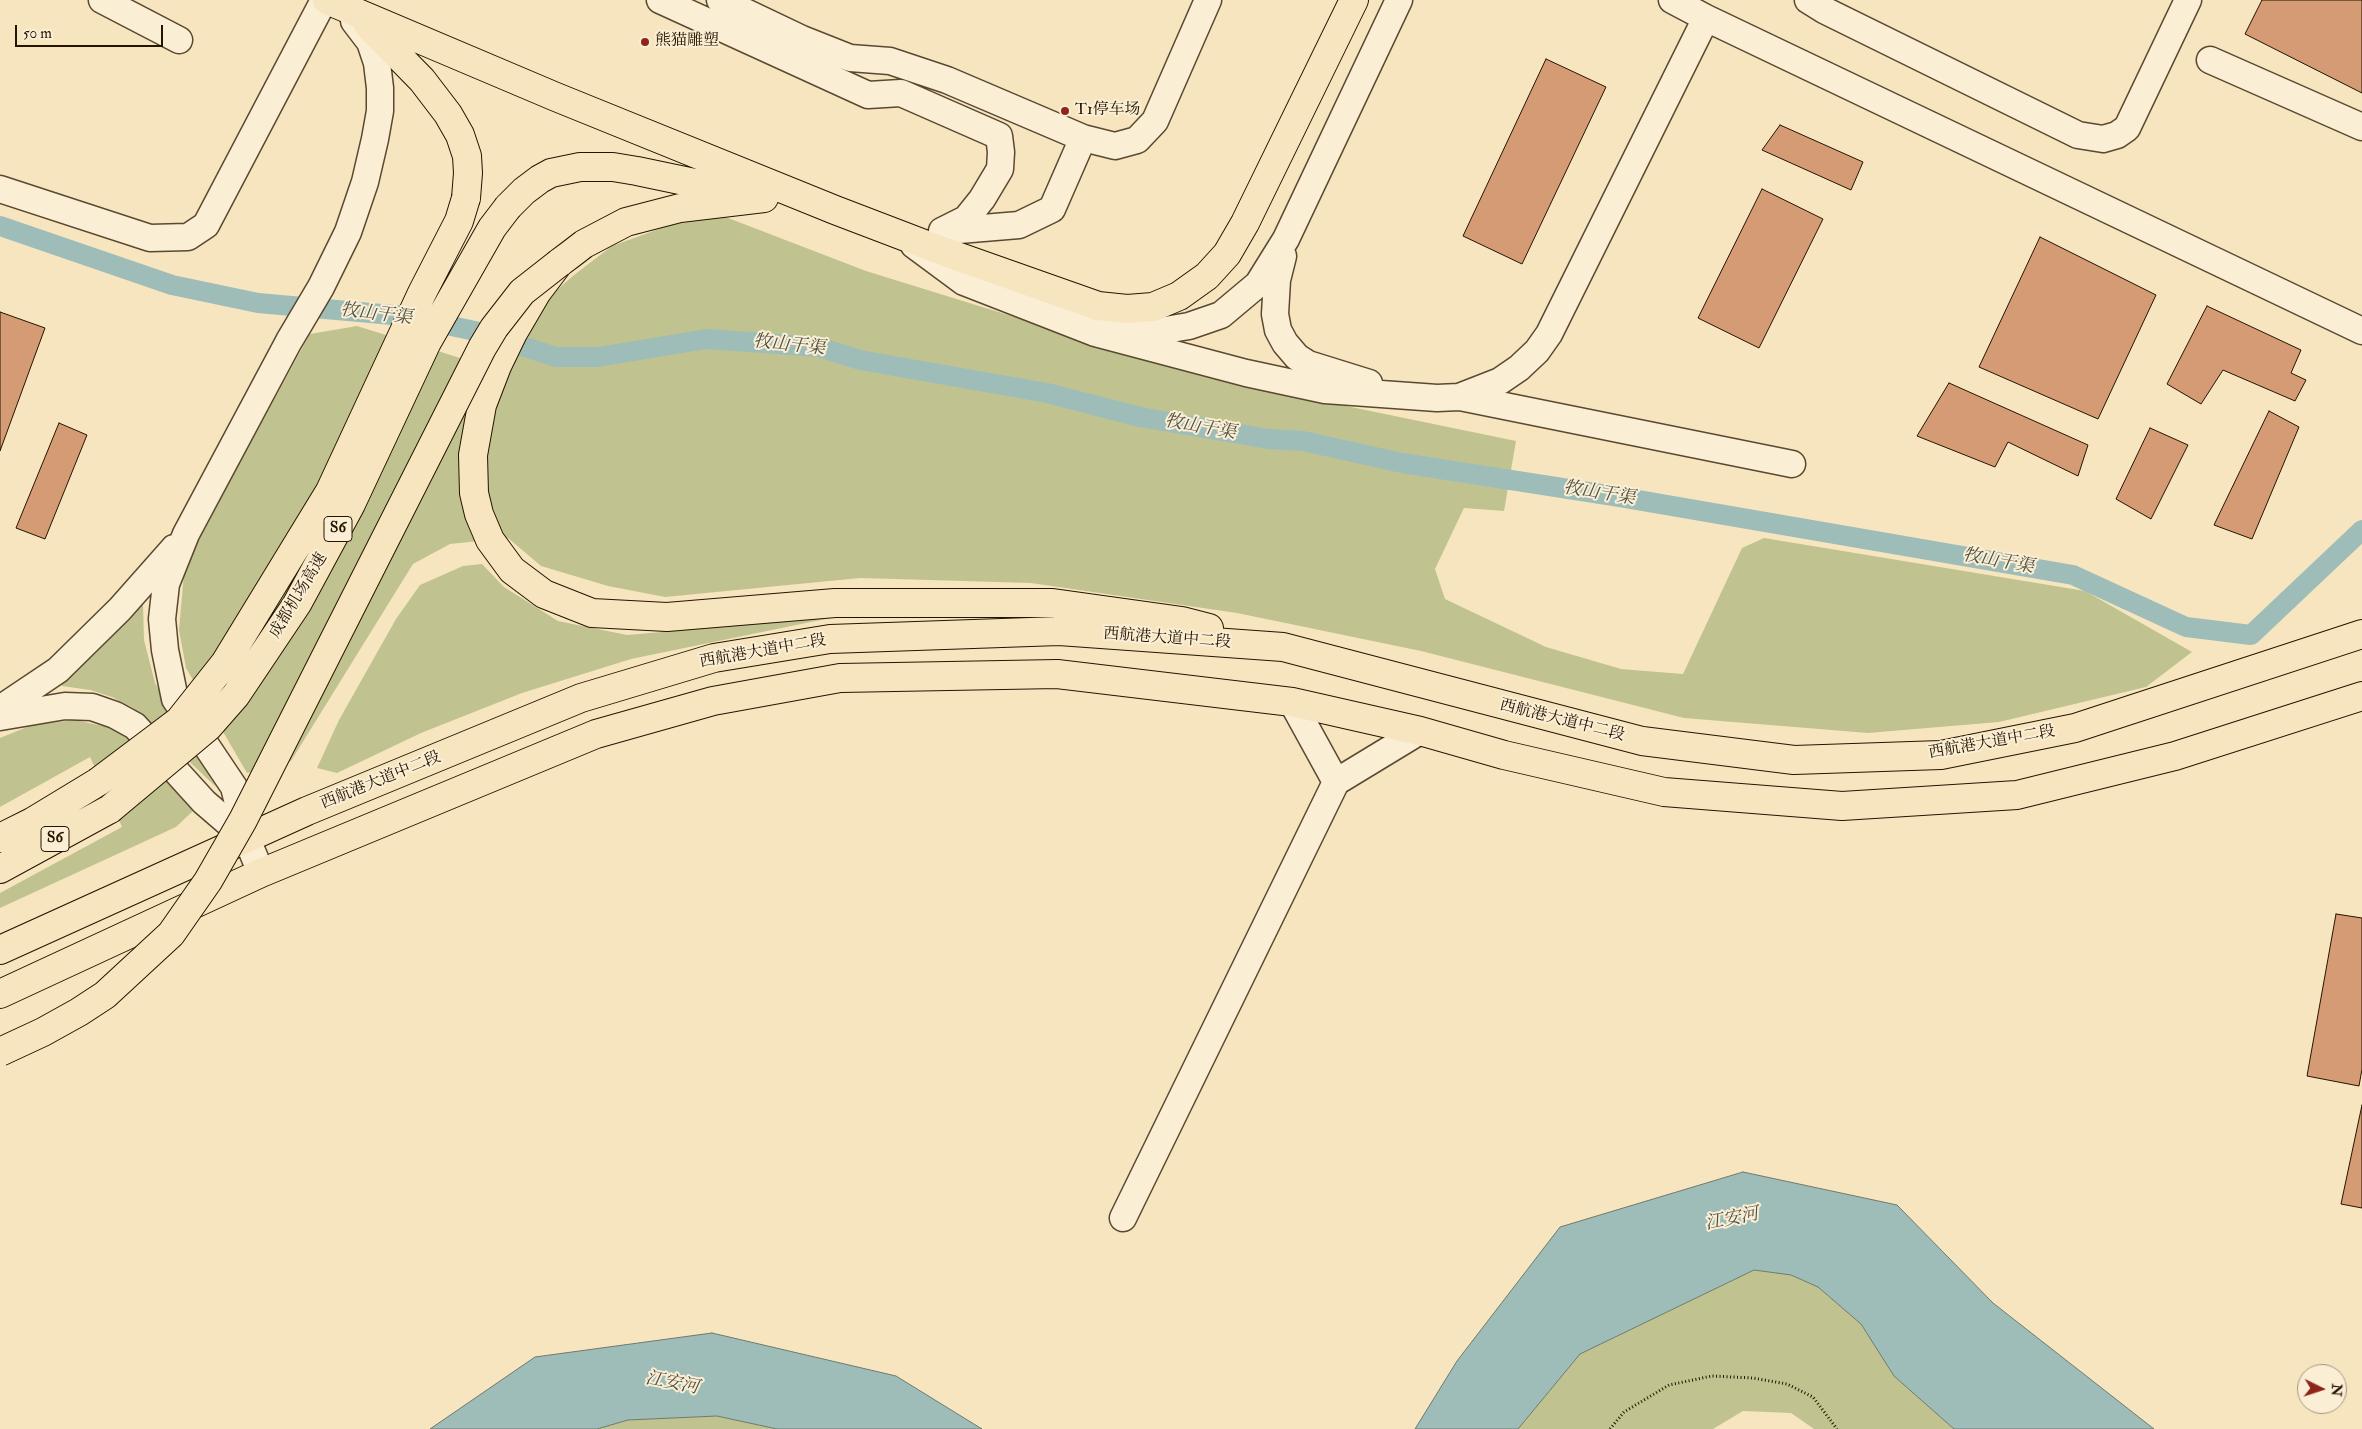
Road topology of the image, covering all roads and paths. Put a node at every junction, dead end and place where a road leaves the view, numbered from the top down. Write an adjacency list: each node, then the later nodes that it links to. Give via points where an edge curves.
1 (102, 0): 12 (street)
2 (660, 0): 19 (street, via 868,95 901,93 999,136 1000,168 991,184 966,219)
3 (720, 0): 15 (street, via 850,58 890,60 947,80)
4 (1208, 0): 15 (street, via 1155,122 1136,140 1114,146)
5 (1354, 0): 18 (main road, via 1245,223 1217,266 1193,287 1153,307 1098,306)
6 (1399, 0): 20 (street)
7 (1672, 0): 11 (street)
8 (1808, 0): 9 (street, via 2078,135 2103,140 2127,128)
9 (2188, 0)
10 (339, 6): 16 (street, via 206,225 188,237 150,238); 18 (main road, via 556,97); 27 (street, via 370,42 377,63 380,111 365,182 348,232 321,287); 36 (main road, 成都机场高速 / S6, bridge, via 416,74 448,114 460,135 467,156 468,173 466,198 459,221 418,301 330,492 225,663 179,721 98,782)
11 (1706, 18): 22 (street); 25 (street, via 1549,334 1537,351 1506,377)
12 (178, 40)
13 (2210, 60): 14 (street)
14 (2362, 127)
15 (1083, 138): 19 (street, via 1052,209 1018,225)
16 (0, 189)
17 (764, 198): 18 (main road, 成都机场高速); 21 (main road, via 696,206 638,218 584,244); 38 (main road, 成都机场高速 / S6, bridge, via 637,171 588,166 551,173 524,191 492,228 432,334 351,504 297,604 236,695 208,727 110,809)
18 (880, 226): 19 (street); 23 (street, via 964,282)
19 (942, 231)
20 (1286, 239): 23 (street, via 1258,284 1221,315 1189,326 1159,331); 24 (street, via 1277,280 1275,314 1278,330 1290,350 1308,364)
21 (559, 264): 29 (main road, via 513,332 482,405 472,476 479,514 490,540 512,570 544,594 592,613 667,617 835,603 1053,603 1182,621); 42 (main road, bridge, via 522,292 482,348 242,820 208,881 176,927 105,995 50,1028)
22 (2362, 331)
23 (1095, 333): 24 (street, via 1246,373 1325,390)
24 (1406, 395): 25 (street)
25 (1459, 397): 26 (street)
26 (1792, 464)
27 (186, 534): 32 (street, via 120,609 58,670); 37 (street, via 166,584 162,619 170,678 175,699 234,786)
28 (2362, 634): 29 (main road, 西航港大道中二段, via 2075,728 1941,755 1794,760 1642,741)
29 (1283, 647): 37 (main road, 西航港大道中二段, via 1059,631 830,639 714,658 581,698)
30 (2362, 696): 34 (main road, via 2175,756 2017,795 1842,806 1664,792 1504,755)
31 (1292, 702): 34 (main road); 35 (street); 39 (main road, via 1057,674 840,678 713,700 596,734)
32 (0, 710)
33 (0, 717): 37 (street, via 65,706 92,707 115,715 135,726 204,802)
34 (1420, 731): 35 (street)
35 (1336, 782): 43 (street)
36 (0, 838)
37 (247, 839): 39 (street); 40 (main road, 西航港大道中二段)
38 (0, 869)
39 (261, 873): 41 (main road)
40 (0, 950)
41 (0, 994)
42 (0, 1052)
43 (1122, 1218)
44 (1610, 1429): 45 (path, via 1624,1412 1669,1385 1712,1376 1787,1384 1813,1397)
45 (1837, 1429)

